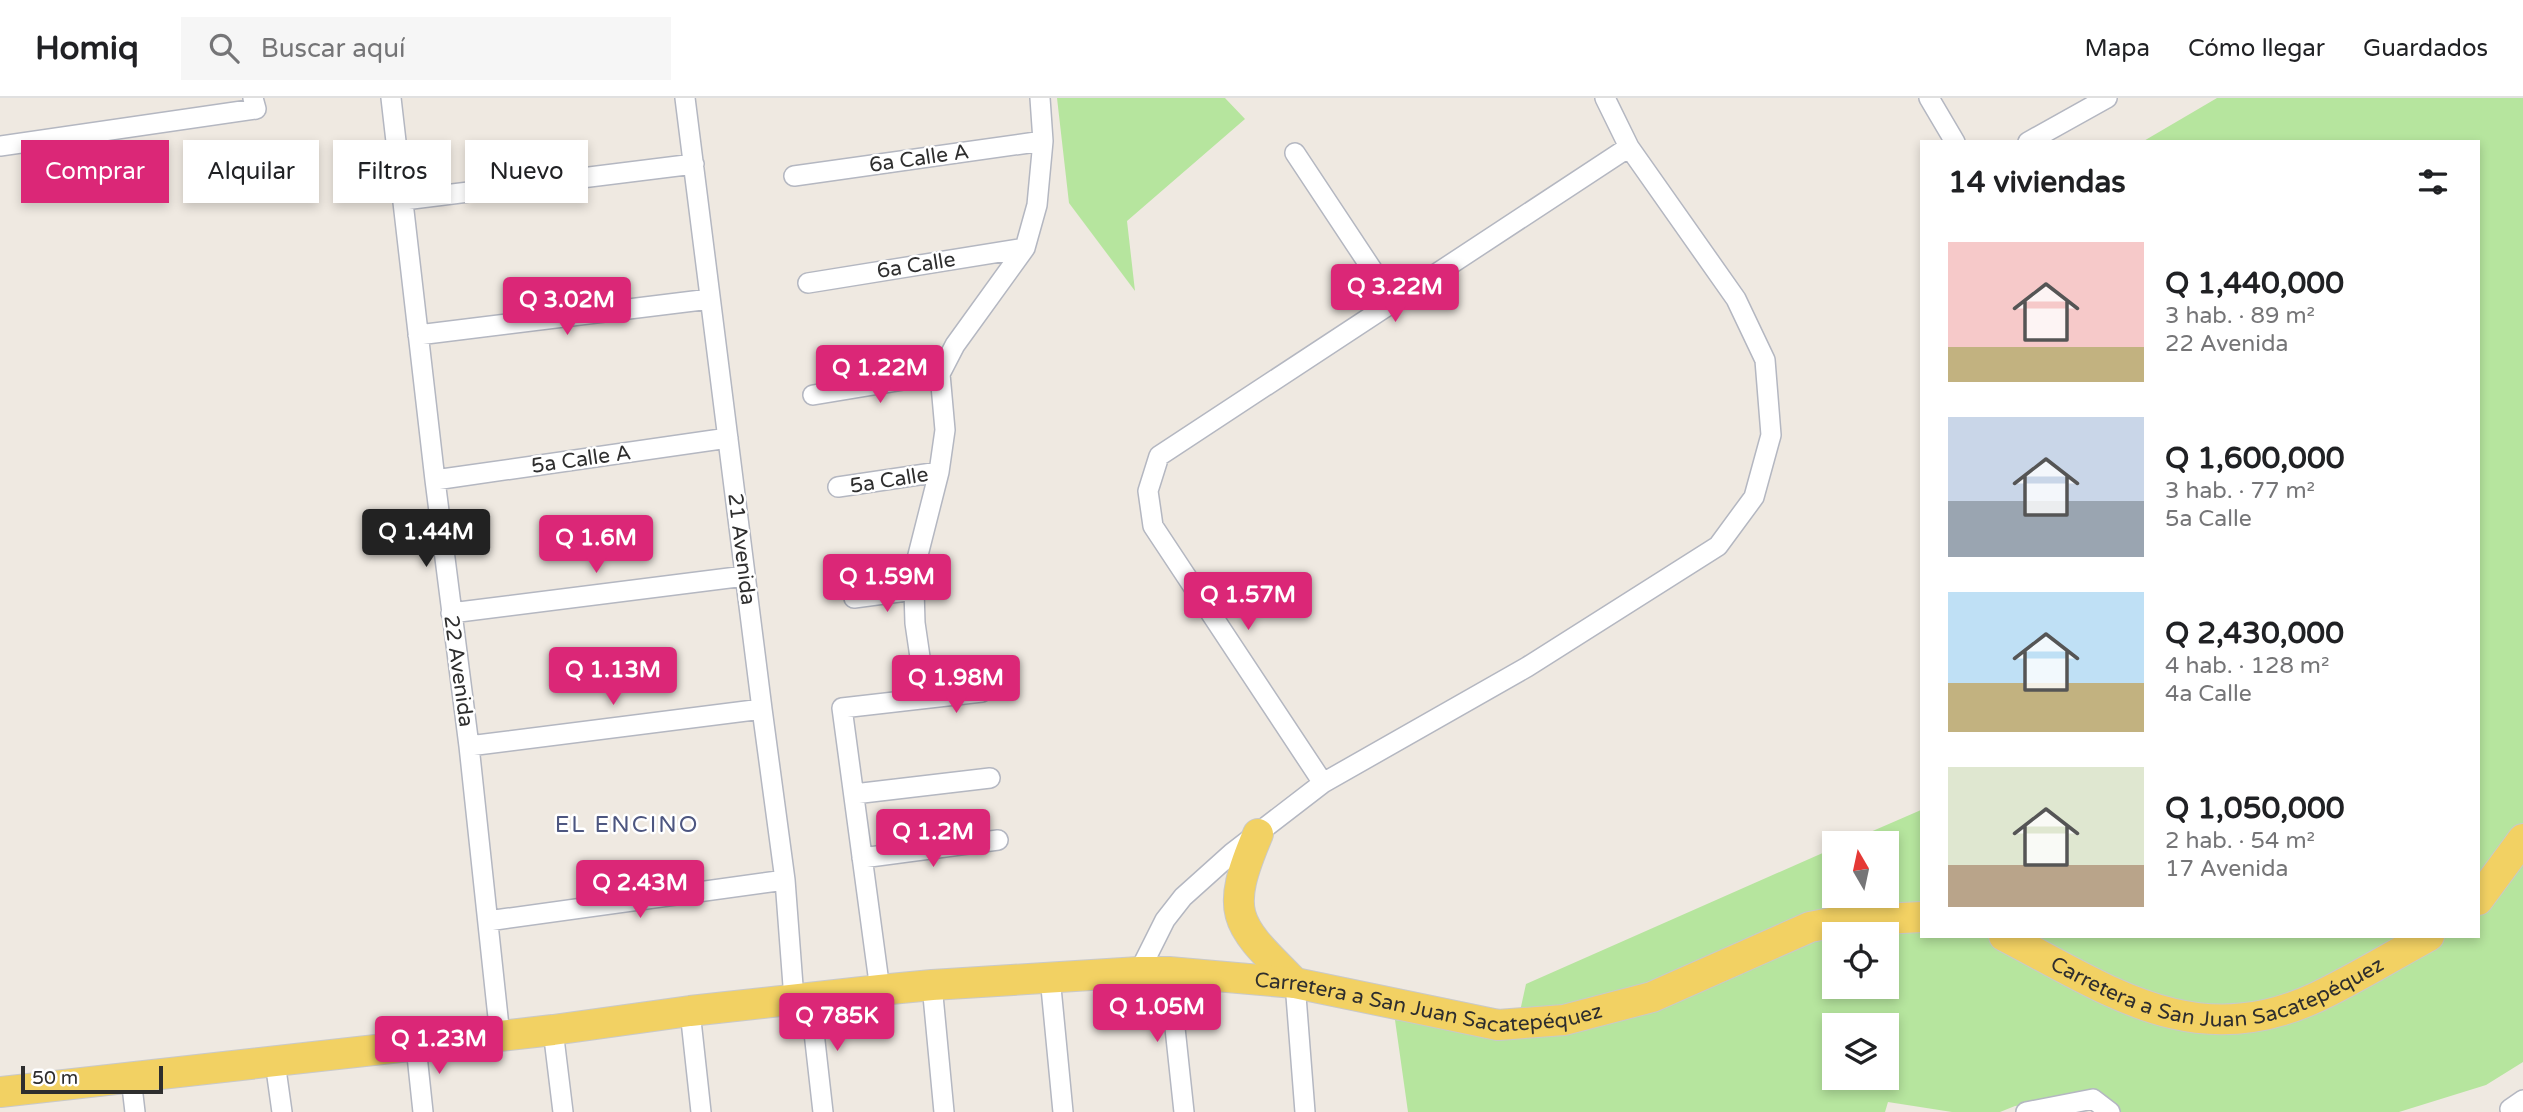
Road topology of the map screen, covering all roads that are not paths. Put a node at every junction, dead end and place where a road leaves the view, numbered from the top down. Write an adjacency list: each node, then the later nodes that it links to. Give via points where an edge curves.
1 (391, 98): 8 (street, 22 Avenida)
2 (685, 98): 15 (street, 21 Avenida)
3 (1040, 98): 11 (street)
4 (1605, 98): 13 (street)
5 (1929, 98): 9 (street)
6 (2102, 99): 10 (street)
7 (255, 104): 12 (street)
8 (396, 140)
9 (1954, 140)
10 (2031, 140)
11 (1043, 141): 16 (street, 6a Calle A); 19 (street, via 1037,205)
12 (0, 146)
13 (1629, 147): 22 (street); 39 (street, via 1736,299 1765,360 1771,435 1754,497 1718,546 1527,667)
14 (1295, 153): 22 (street)
15 (694, 164): 17 (street); 21 (street, 21 Avenida)
16 (794, 176)
17 (451, 194)
18 (404, 203): 23 (street, 22 Avenida)
19 (1025, 248): 20 (street, 6a Calle); 24 (street, via 955,345)
20 (808, 283)
21 (710, 299): 23 (street); 26 (street, 21 Avenida)
22 (1392, 301): 39 (street, via 1159,456 1148,491 1153,526)
23 (418, 335): 28 (street, 22 Avenida)
24 (940, 374): 25 (street); 27 (street, via 945,430)
25 (813, 395)
26 (728, 438): 28 (street, 5a Calle A); 30 (street, 21 Avenida)
27 (939, 472): 29 (street, 5a Calle); 31 (street)
28 (435, 480): 33 (street, 22 Avenida)
29 (838, 487)
30 (745, 576): 33 (street); 36 (street, 21 Avenida)
31 (914, 590): 32 (street); 35 (street)
32 (854, 598)
33 (452, 613): 37 (street, 22 Avenida)
34 (982, 692): 35 (street)
35 (926, 698): 40 (street, via 842,708)
36 (762, 709): 37 (street); 45 (street, 21 Avenida)
37 (469, 746): 48 (street, 22 Avenida)
38 (990, 778): 40 (street)
39 (1323, 783): 41 (street)
40 (854, 794): 44 (street)
41 (1258, 834): 51 (street, via 1183,897 1165,920); 54 (main road, via 1238,887 1240,916 1248,934)
42 (2523, 839): 46 (main road)
43 (998, 840): 44 (street)
44 (862, 858): 56 (street)
45 (785, 880): 48 (street); 57 (street, 21 Avenida)
46 (2480, 897)
47 (1920, 917): 54 (main road, Carretera a San Juan Sacatepéquez, via 1810,927 1652,997 1564,1020 1498,1025)
48 (488, 920): 60 (street, 22 Avenida)
49 (2008, 938): 50 (main road, Carretera a San Juan Sacatepéquez, via 2117,995 2156,1010 2196,1020 2233,1020 2315,998)
50 (2426, 938)
51 (1139, 972): 52 (main road, Carretera a San Juan Sacatepéquez); 53 (main road, Carretera a San Juan Sacatepéquez)
52 (1169, 972): 54 (main road, Carretera a San Juan Sacatepéquez); 74 (street)
53 (1050, 977): 55 (main road, Carretera a San Juan Sacatepéquez); 73 (street)
54 (1295, 983): 75 (street)
55 (932, 985): 56 (main road, Carretera a San Juan Sacatepéquez); 72 (street)
56 (880, 990): 57 (main road, Carretera a San Juan Sacatepéquez)
57 (802, 998): 58 (main road, Carretera a San Juan Sacatepéquez); 71 (street, 21 Avenida)
58 (690, 1011): 59 (main road, Carretera a San Juan Sacatepéquez); 70 (street)
59 (553, 1030): 60 (main road, Carretera a San Juan Sacatepéquez); 69 (street)
60 (500, 1036): 61 (main road, Carretera a San Juan Sacatepéquez)
61 (415, 1046): 62 (main road, Carretera a San Juan Sacatepéquez); 68 (street)
62 (275, 1062): 63 (main road, Carretera a San Juan Sacatepéquez); 67 (street)
63 (131, 1078): 64 (main road, Carretera a San Juan Sacatepéquez); 66 (street)
64 (0, 1092)
65 (2091, 1106): 76 (street); 77 (street)
66 (135, 1112)
67 (282, 1112)
68 (423, 1112)
69 (564, 1112)
70 (701, 1112)
71 (823, 1112)
72 (944, 1112)
73 (1063, 1112)
74 (1184, 1112)
75 (1305, 1112)
76 (2026, 1112)
77 (2110, 1112)

